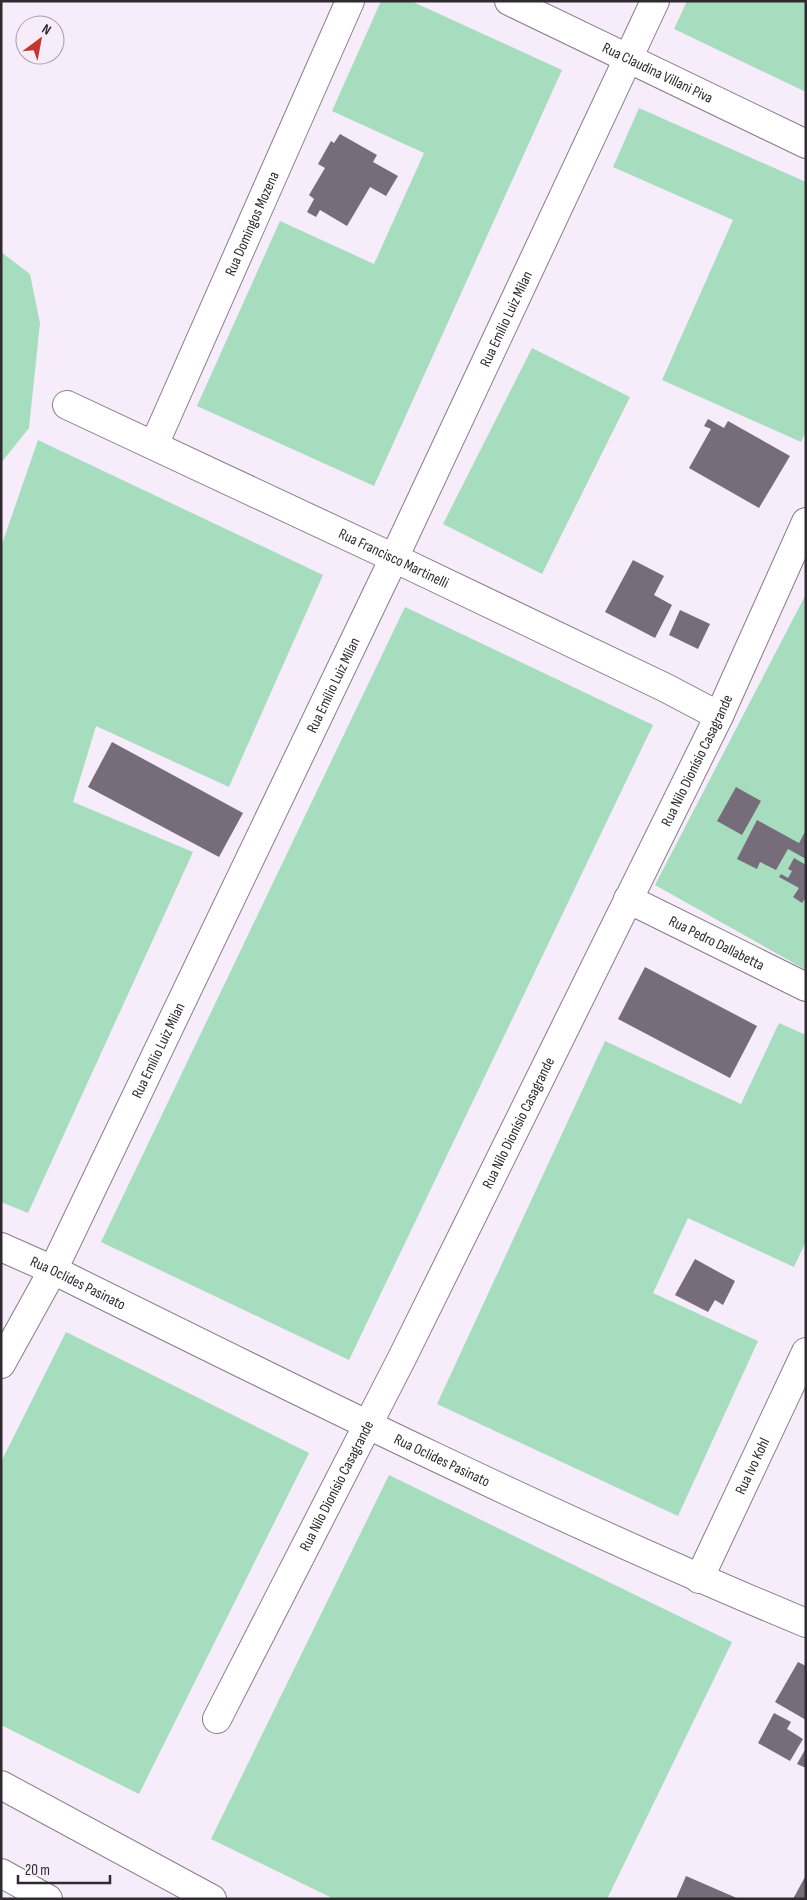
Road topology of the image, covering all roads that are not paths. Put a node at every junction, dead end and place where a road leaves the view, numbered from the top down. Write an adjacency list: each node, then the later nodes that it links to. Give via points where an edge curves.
1 (350, 1): 7 (main road, Rua Domingos Mozena)
2 (509, 1): 4 (main road, Rua Claudina Villani Piva)
3 (655, 1): 4 (main road, Rua Emílio Luiz Milan)
4 (629, 59): 5 (main road, Rua Claudina Villani Piva); 9 (main road, Rua Emílio Luiz Milan)
5 (806, 144)
6 (67, 405): 7 (main road, Rua Francisco Martinelli)
7 (154, 445): 9 (main road, Rua Francisco Martinelli)
8 (806, 522): 10 (main road, Rua Nilo Dionísio Casagrande)
9 (394, 558): 10 (main road, Rua Francisco Martinelli); 14 (main road, Rua Emílio Luiz Milan)
10 (719, 716): 11 (main road, Rua Nilo Dionísio Casagrande)
11 (628, 898): 12 (main road, Rua Pedro Dallabetta); 17 (main road, Rua Nilo Dionísio Casagrande)
12 (806, 987)
13 (1, 1247): 14 (main road, Rua Oclides Pasinato)
14 (53, 1270): 16 (main road, Rua Emílio Luiz Milan); 17 (main road, Rua Oclides Pasinato)
15 (806, 1352): 18 (main road, Rua Ivo Kohl)
16 (1, 1364)
17 (368, 1425): 18 (main road, Rua Oclides Pasinato); 20 (main road, Rua Nilo Dionísio Casagrande)
18 (699, 1579): 19 (main road, Rua Oclides Pasinato)
19 (806, 1623)
20 (217, 1719)
21 (1, 1785): 24 (main road)
22 (1, 1873): 23 (main road)
23 (48, 1899)
24 (212, 1899)

